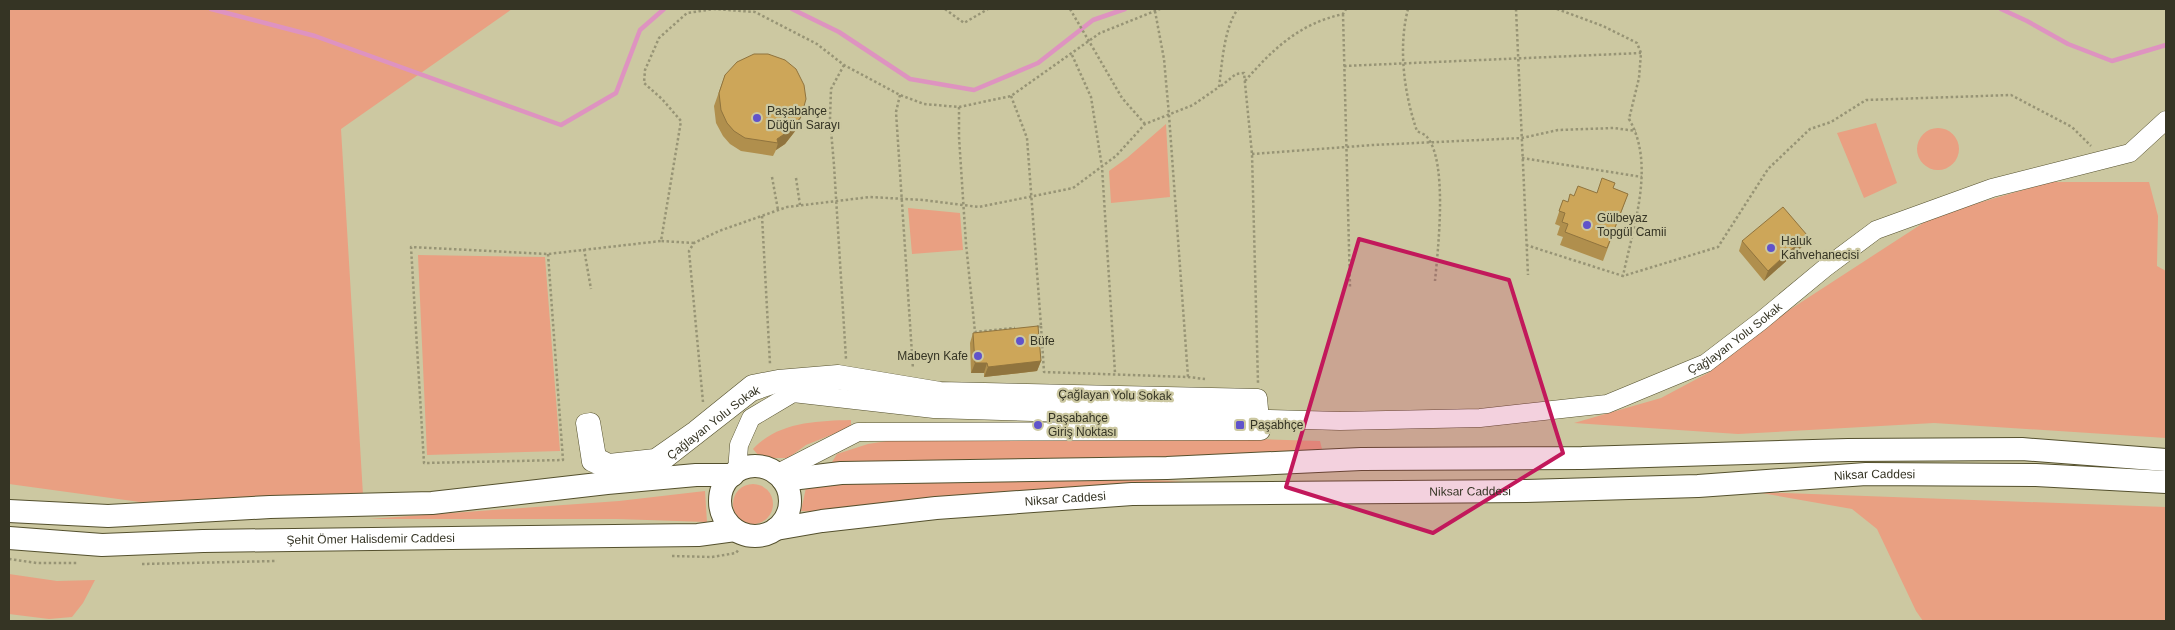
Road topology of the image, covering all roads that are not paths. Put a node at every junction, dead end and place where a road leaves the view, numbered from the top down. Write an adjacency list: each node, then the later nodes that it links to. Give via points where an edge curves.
1 (2166, 120): 3 (street, Çağlayan Yolu Sokak, via 2130,153 1992,188 1876,230 1706,363 1608,404 1480,418 1340,421)
2 (873, 403): 3 (street, Çağlayan Yolu Sokak, via 934,409); 4 (street); 6 (street, Çağlayan Yolu Sokak, via 793,393 751,418 739,446)
3 (1257, 418): 3 (street, Çağlayan Yolu Sokak, via 1258,398 940,391 838,374 752,384 655,458 609,463 598,457 591,422 585,423 591,462 608,470 661,462 752,392 781,382 836,380 942,395 1255,404); 4 (street, via 1261,431)
4 (870, 432): 7 (street, via 858,432)
5 (2166, 460): 7 (main road, Niksar Caddesi, via 2022,449 1848,450 1582,458 1361,459 1166,468 841,473)
6 (735, 473): 7 (main road, via 748,467 760,467); 9 (main road, via 606,483 432,503 108,516); 11 (main road, via 722,490 720,502 727,522)
7 (779, 477): 10 (main road, via 790,500 784,521)
8 (2166, 482): 10 (main road, Niksar Caddesi, via 2036,474 1866,474 1698,486 1555,490 1132,494 936,508)
9 (9, 511)
10 (776, 529): 11 (main road, via 755,536)
11 (735, 530): 12 (main road, Şehit Ömer Halisdemir Caddesi, via 698,535 102,545)
12 (9, 538)

